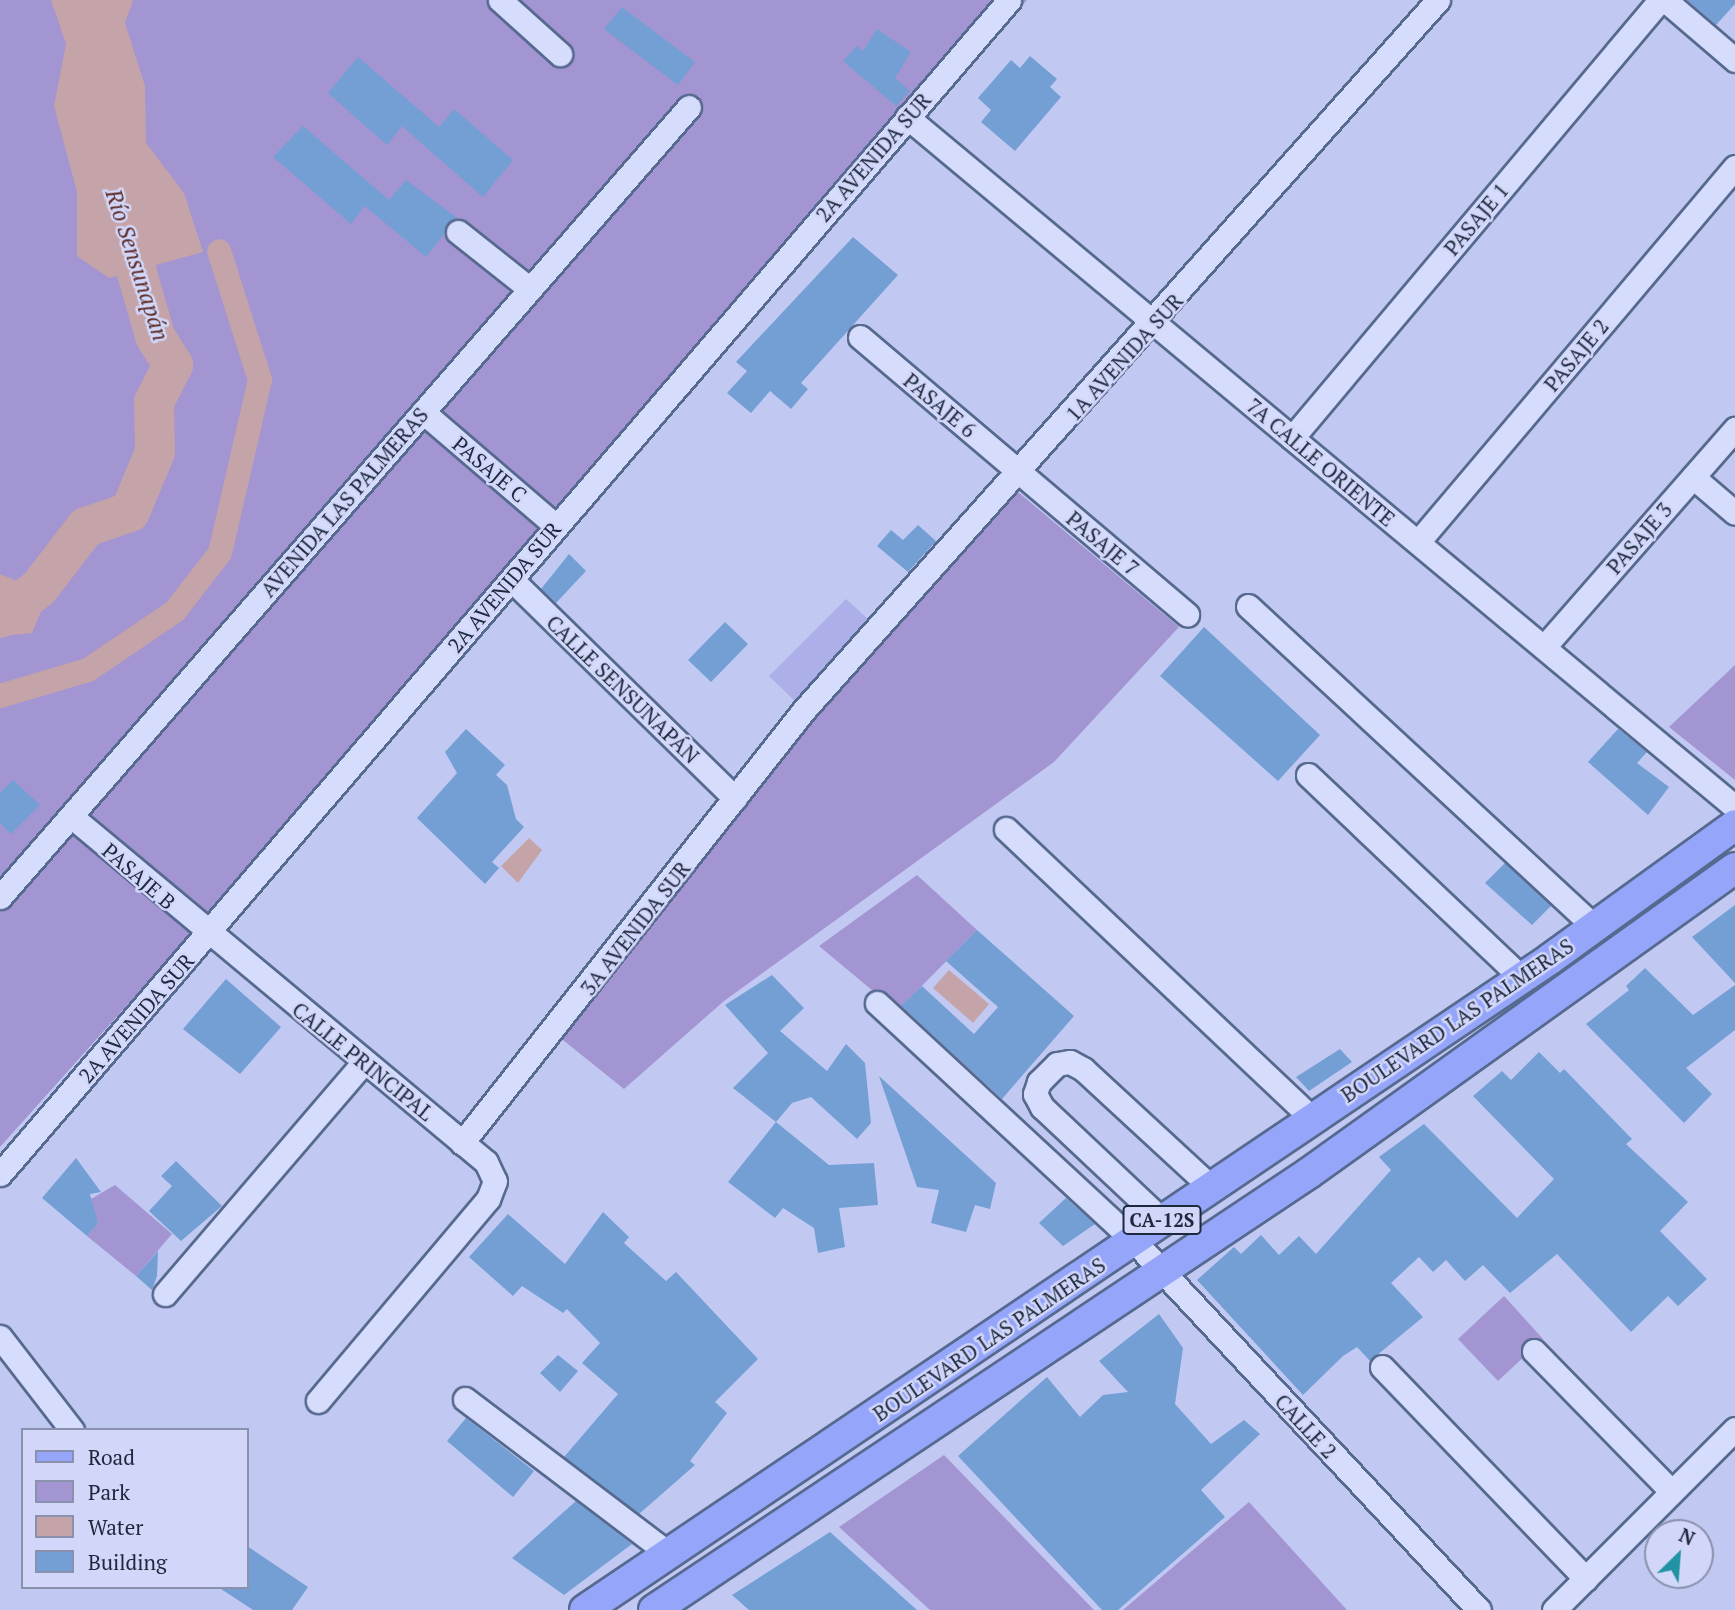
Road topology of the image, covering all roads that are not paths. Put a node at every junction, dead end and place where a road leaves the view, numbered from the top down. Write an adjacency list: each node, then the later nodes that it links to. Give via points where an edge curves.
1 (1438, 0): 12 (street, 1A AVENIDA SUR)
2 (1662, 0): 6 (street); 16 (street, PASAJE 1)
3 (997, 4): 8 (street, 2A AVENIDA SUR)
4 (515, 5): 5 (street)
5 (560, 54)
6 (1735, 60)
7 (689, 107): 11 (street, AVENIDA LAS PALMERAS)
8 (907, 117): 12 (street, 7A CALLE ORIENTE); 20 (street, 2A AVENIDA SUR)
9 (1735, 167): 21 (street, PASAJE 2)
10 (458, 232): 11 (street)
11 (530, 289): 14 (street, AVENIDA LAS PALMERAS)
12 (1155, 323): 16 (street, 7A CALLE ORIENTE); 17 (street, 1A AVENIDA SUR)
13 (860, 337): 17 (street, PASAJE 6)
14 (423, 412): 20 (street, PASAJE C); 30 (street, AVENIDA LAS PALMERAS)
15 (1735, 429): 18 (street, PASAJE 3)
16 (1292, 438): 21 (street, 7A CALLE ORIENTE)
17 (1019, 472): 24 (street, PASAJE 7); 26 (street, 1A AVENIDA SUR)
18 (1693, 477): 19 (street); 25 (street, PASAJE 3)
19 (1735, 513)
20 (556, 526): 22 (street, 2A AVENIDA SUR)
21 (1418, 542): 25 (street, 7A CALLE ORIENTE)
22 (512, 580): 28 (street, CALLE SENSUNAPÁN); 36 (street, 2A AVENIDA SUR)
23 (1248, 606): 35 (street)
24 (1187, 614)
25 (1544, 647): 29 (street, 7A CALLE ORIENTE)
26 (804, 710): 28 (street, 3A AVENIDA SUR)
27 (1308, 775): 37 (street)
28 (735, 798): 41 (street, 3A AVENIDA SUR)
29 (1735, 807)
30 (71, 816): 34 (street, AVENIDA LAS PALMERAS); 36 (street, PASAJE B)
31 (1735, 825): 35 (main road, BOULEVARD LAS PALMERAS / CA-12S)
32 (1006, 829): 40 (street)
33 (1735, 868): 46 (main road, BOULEVARD LAS PALMERAS)
34 (0, 897)
35 (1594, 926): 37 (main road, BOULEVARD LAS PALMERAS / CA-12S)
36 (207, 936): 39 (street, CALLE PRINCIPAL); 42 (street, 2A AVENIDA SUR)
37 (1522, 978): 40 (main road, BOULEVARD LAS PALMERAS / CA-12S)
38 (877, 1003): 45 (street, CALLE 2)
39 (364, 1062): 41 (street, CALLE PRINCIPAL); 47 (street)
40 (1312, 1118): 43 (main road, BOULEVARD LAS PALMERAS / CA-12S)
41 (462, 1143): 52 (street, CALLE PRINCIPAL, via 486,1162 495,1181 488,1199)
42 (0, 1174)
43 (1211, 1187): 44 (main road, BOULEVARD LAS PALMERAS / CA-12S); 44 (street, via 1083,1069 1070,1062 1056,1064 1039,1082 1035,1094 1042,1107)
44 (1163, 1220): 45 (main road, BOULEVARD LAS PALMERAS / CA-12S)
45 (1134, 1241): 46 (street, CALLE 2); 56 (main road, BOULEVARD LAS PALMERAS / CA-12S)
46 (1164, 1272): 59 (main road, BOULEVARD LAS PALMERAS); 60 (street, CALLE 2)
47 (165, 1294)
48 (0, 1337): 53 (street)
49 (1534, 1351): 55 (street)
50 (1382, 1367): 57 (street)
51 (465, 1399): 56 (street)
52 (318, 1401)
53 (70, 1428)
54 (1735, 1429): 55 (street)
55 (1672, 1492): 57 (street)
56 (669, 1554): 58 (main road, BOULEVARD LAS PALMERAS / CA-12S)
57 (1586, 1579): 61 (street)
58 (585, 1610)
59 (654, 1610)
60 (1479, 1610)
61 (1554, 1610)

